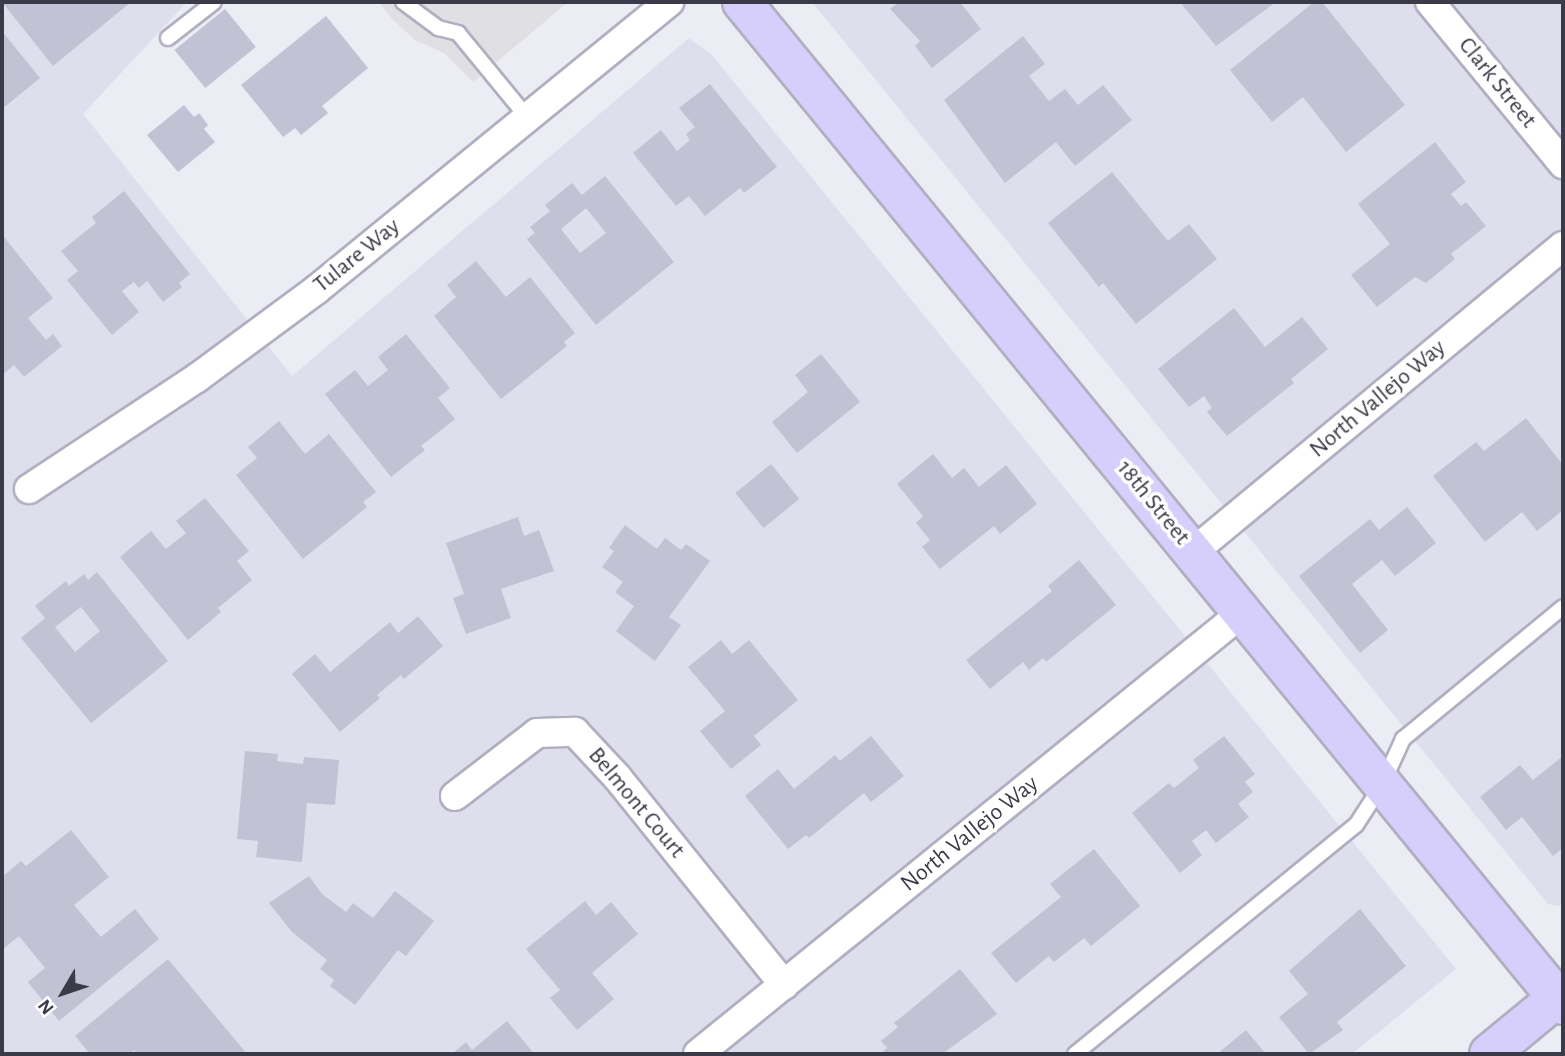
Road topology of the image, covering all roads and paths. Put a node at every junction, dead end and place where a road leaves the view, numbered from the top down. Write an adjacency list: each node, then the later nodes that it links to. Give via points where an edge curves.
1 (214, 2): 6 (lane)
2 (403, 2): 7 (lane, via 438,28 458,33)
3 (668, 2): 7 (street, Tulare Way)
4 (743, 2): 11 (main road, 18th Street)
5 (1430, 2): 8 (street, Clark Street)
6 (168, 38)
7 (527, 117): 10 (street, Tulare Way, via 316,290 197,378)
8 (1563, 163)
9 (1563, 246): 11 (street, North Vallejo Way)
10 (29, 489)
11 (1193, 552): 13 (main road, 18th Street)
12 (1563, 607): 14 (lane, via 1403,739)
13 (1242, 613): 14 (main road, 18th Street); 16 (street, North Vallejo Way)
14 (1381, 785): 17 (main road, 18th Street); 19 (lane, via 1356,825)
15 (455, 796): 16 (street, Belmont Court, via 537,733 575,732 617,777)
16 (784, 985): 18 (street, North Vallejo Way)
17 (1561, 999): 20 (main road)
18 (698, 1054)
19 (1075, 1054)
20 (1489, 1054)

